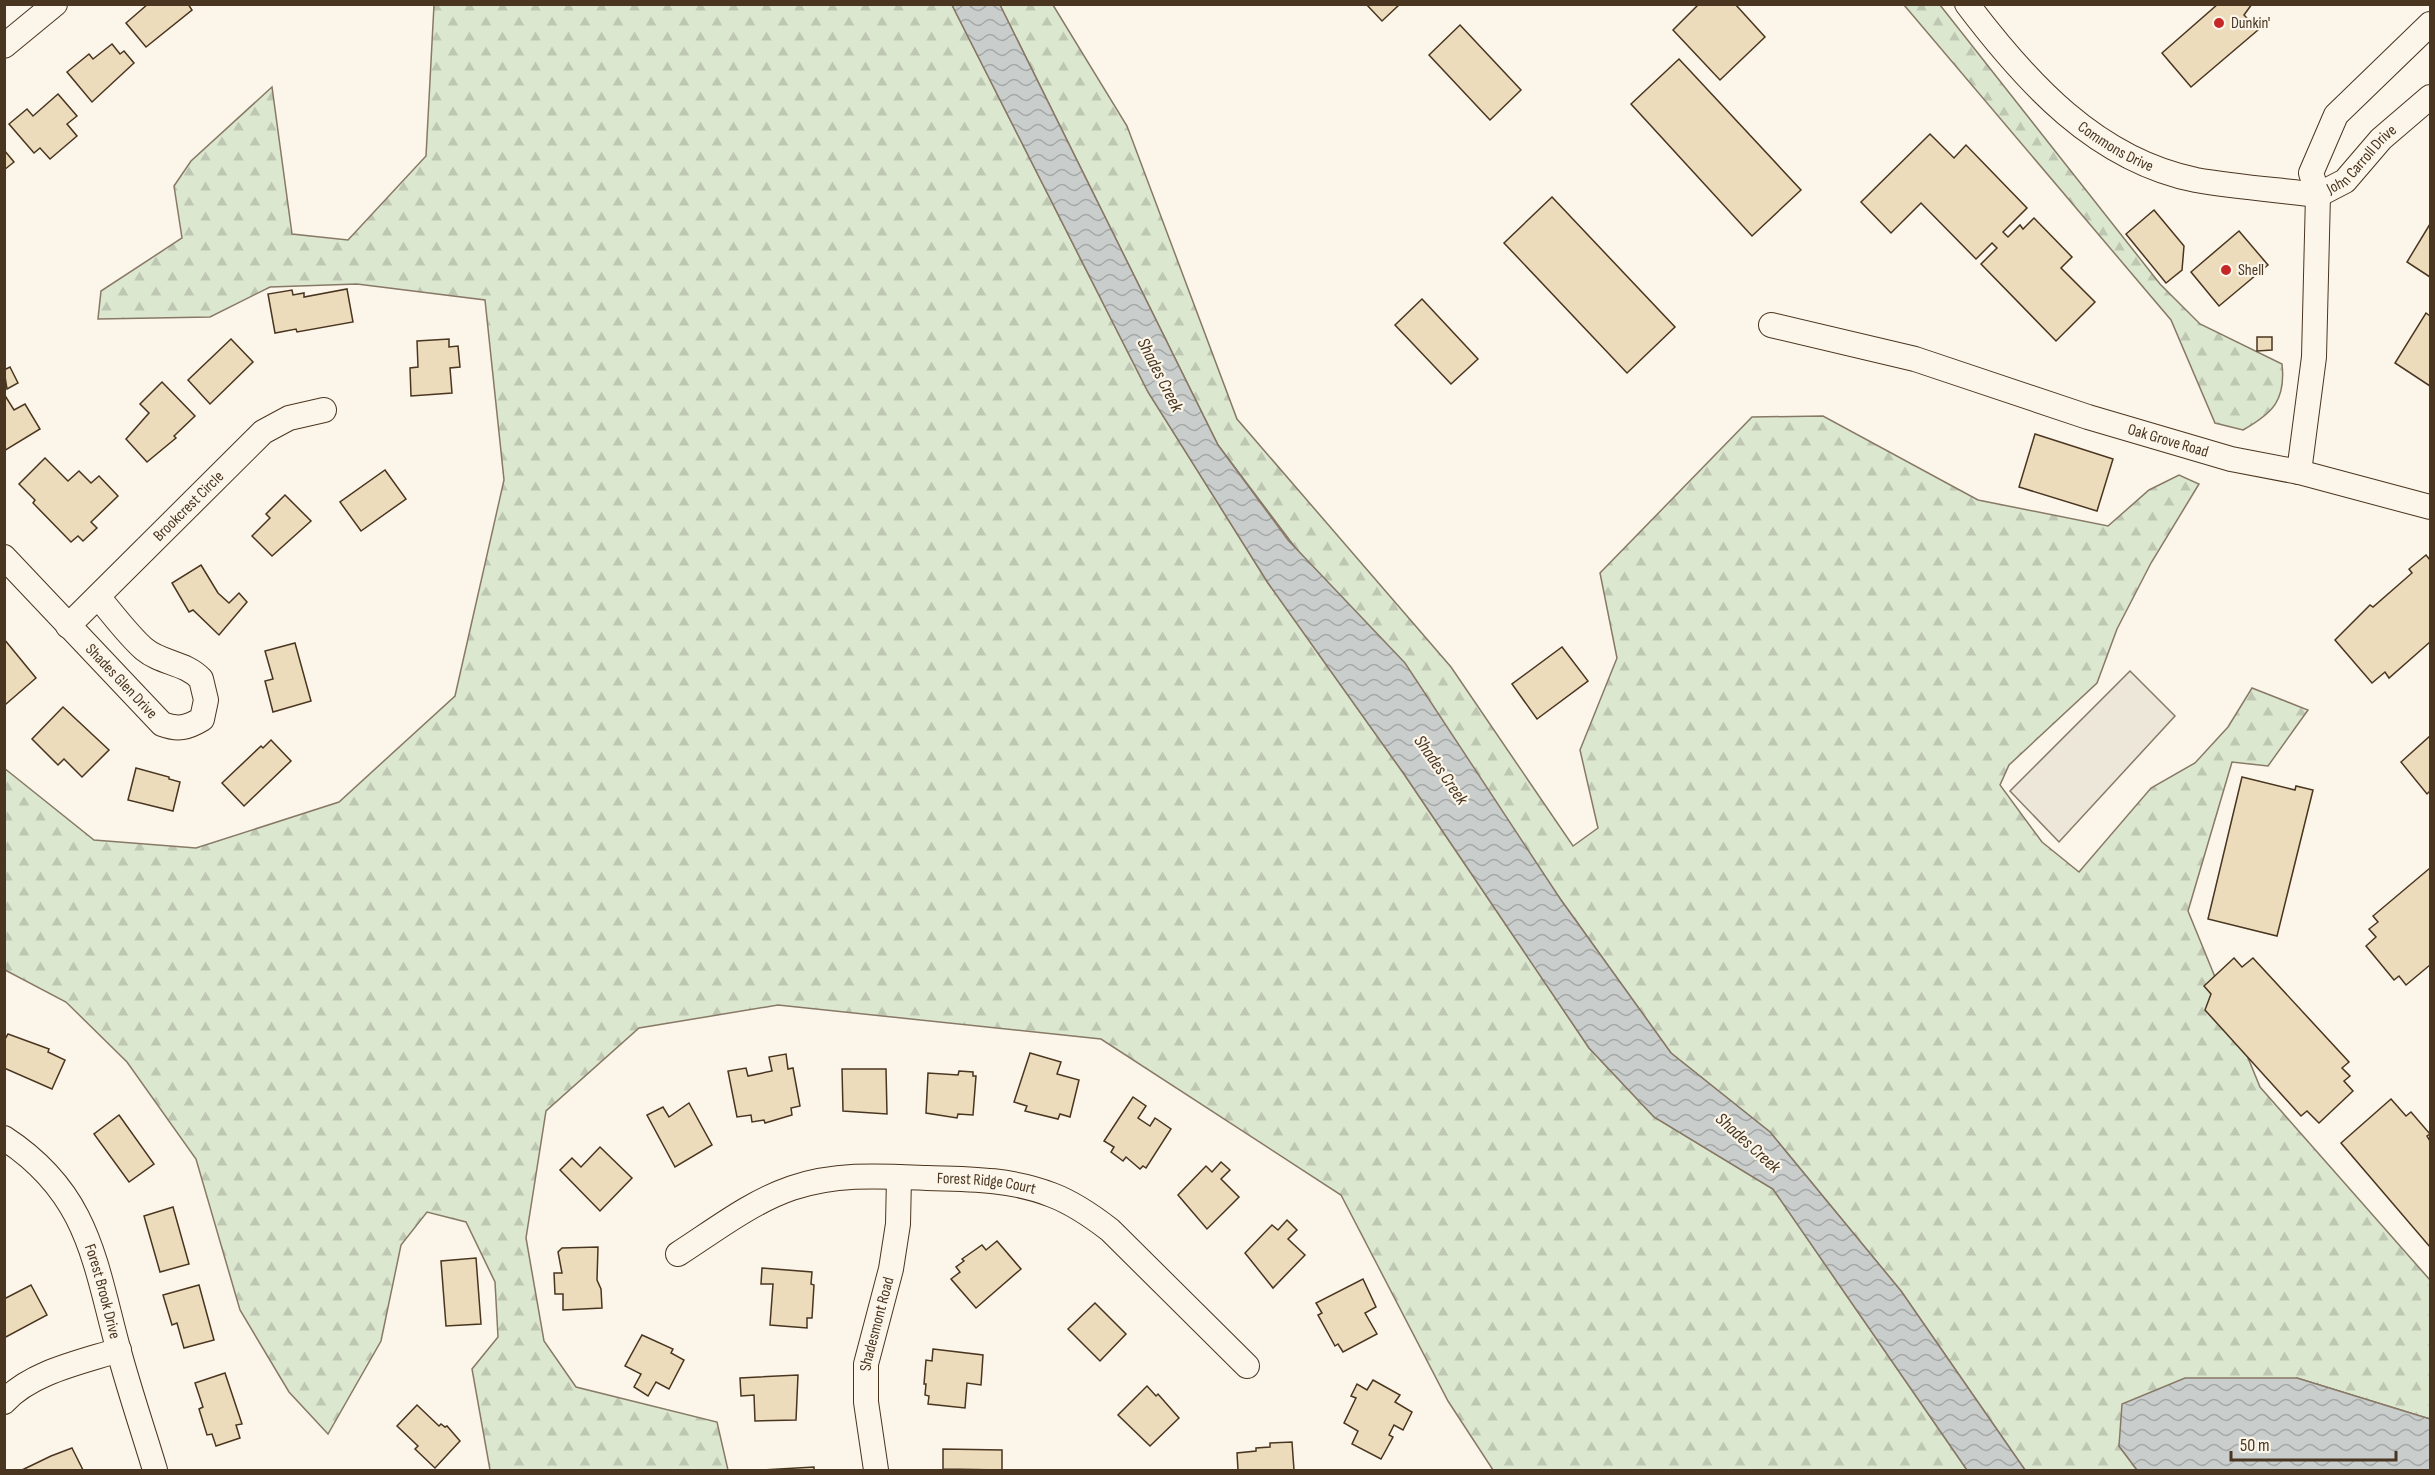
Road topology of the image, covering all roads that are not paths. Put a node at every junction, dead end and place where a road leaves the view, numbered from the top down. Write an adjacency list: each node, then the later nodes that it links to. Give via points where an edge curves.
1 (54, 4): 4 (street)
2 (1967, 4): 6 (street, Commons Drive, via 1996,43 2052,104 2118,150 2150,166 2195,179)
3 (2430, 24): 6 (street, John Carroll Drive, via 2336,115 2311,173)
4 (4, 46)
5 (2430, 97): 6 (street, John Carroll Drive, via 2381,139 2345,181)
6 (2318, 195): 9 (street, via 2314,357)
7 (1771, 325): 9 (street, Oak Grove Road, via 1915,359 2088,417 2231,459)
8 (324, 410): 12 (street, Brookcrest Circle, via 289,418 263,432)
9 (2300, 472): 10 (street, Oak Grove Road)
10 (2430, 507)
11 (4, 557): 13 (street, Shades Glen Drive)
12 (98, 597): 13 (street, Brookcrest Circle); 13 (street, Shades Glen Drive, via 145,650 167,662 181,664 201,679 206,700 202,719 183,728 162,724)
13 (68, 626)
14 (4, 1138): 17 (street, Forest Brook Drive, via 42,1166 83,1226)
15 (899, 1177): 16 (street, Forest Ridge Court, via 840,1176 790,1189 758,1204); 18 (street, Forest Ridge Court, via 1008,1182 1072,1204 1110,1230); 21 (street, Shadesmont Road, via 898,1224 891,1269 867,1364 866,1402)
16 (678, 1254)
17 (119, 1350): 19 (street, via 44,1376); 20 (street, Forest Brook Drive)
18 (1247, 1366)
19 (4, 1402)
20 (155, 1470)
21 (876, 1470)

